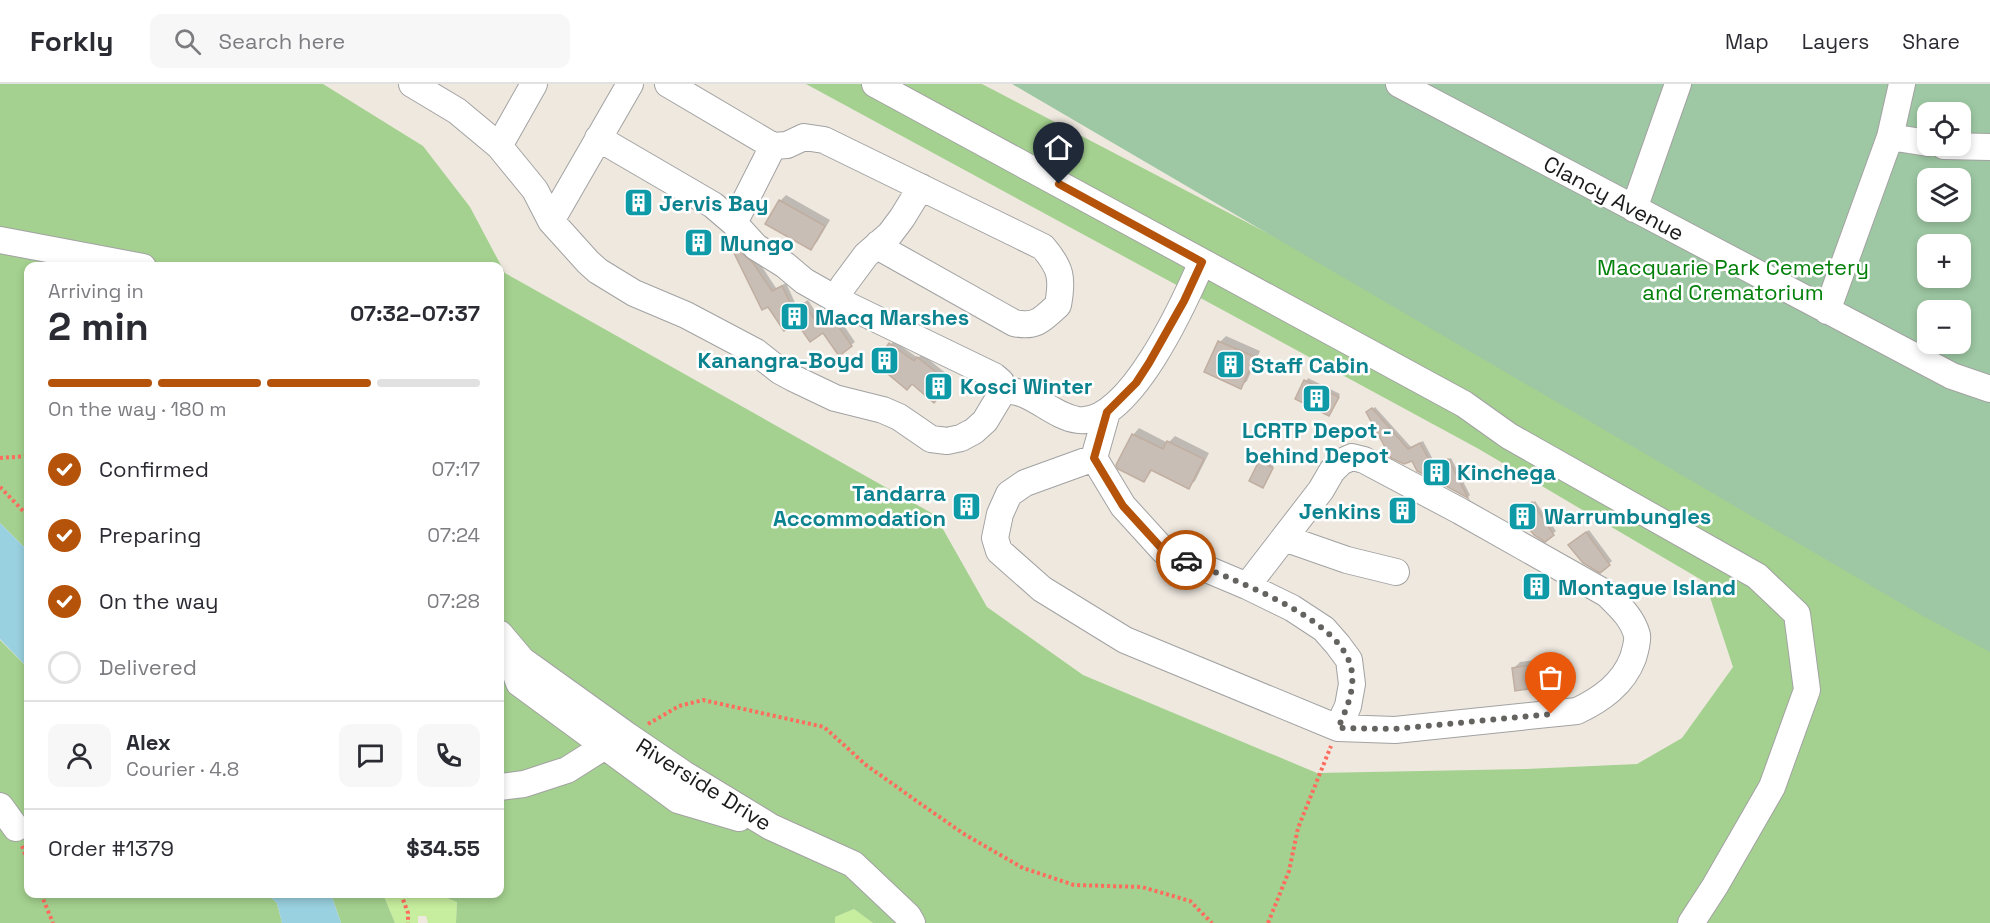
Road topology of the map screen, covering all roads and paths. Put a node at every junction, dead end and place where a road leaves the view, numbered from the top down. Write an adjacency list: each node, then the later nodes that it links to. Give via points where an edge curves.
1 (412, 84): 9 (street)
2 (534, 84): 13 (street)
3 (630, 84): 11 (street)
4 (668, 84): 14 (street)
5 (875, 84): 24 (street)
6 (1400, 84): 18 (street, Clancy Avenue)
7 (1678, 84): 18 (street)
8 (1902, 84): 10 (street)
9 (443, 92): 13 (street, via 458,111)
10 (1890, 136): 12 (street); 26 (street)
11 (598, 138): 19 (street); 20 (street, via 713,205)
12 (1917, 141)
13 (499, 146): 19 (street, via 536,190)
14 (773, 146): 17 (street, via 804,137 824,140); 20 (street)
15 (1971, 147): 16 (street)
16 (1990, 147)
17 (921, 187): 22 (street, via 890,234); 22 (street, via 1043,247 1060,274 1058,305 1039,323 1014,323)
18 (1634, 209): 26 (street, Clancy Avenue)
19 (551, 221): 28 (street, via 588,262 621,286 756,352 807,385 835,398 883,410 931,439 947,441 974,431 985,421)
20 (734, 223): 25 (street, via 756,247)
21 (0, 240): 23 (street)
22 (878, 244): 25 (street)
23 (117, 262)
24 (1202, 262): 29 (street, via 1155,354 1136,383); 53 (street, via 1464,404 1520,442 1757,576 1797,614 1807,690 1772,787)
25 (836, 300): 28 (street, via 994,376)
26 (1827, 310): 27 (street, Clancy Avenue, via 1952,375)
27 (1990, 389)
28 (1003, 391): 29 (street, via 1015,390 1063,417 1081,421)
29 (1107, 412): 32 (street)
30 (24, 456): 31 (path)
31 (0, 458)
32 (1094, 458): 37 (street, via 1123,506 1164,551); 39 (street, via 1025,483 1010,494 1000,514 995,538 999,552 1042,589 1125,640)
33 (0, 487): 34 (path)
34 (24, 512)
35 (1284, 538): 36 (street); 37 (street); 39 (street, via 1341,462 1352,457 1364,460 1606,594 1626,613 1637,636 1627,672 1597,701 1577,711 1395,729)
36 (1396, 572)
37 (1247, 586): 39 (street, via 1292,608 1323,629 1349,660 1352,684)
38 (504, 639): 40 (street, Riverside Drive, via 522,660)
39 (1338, 728): 52 (path, via 1298,828 1289,871)
40 (616, 741): 41 (street, via 567,770); 44 (street, Riverside Drive, via 684,774 771,827); 51 (path, via 679,706 703,700 824,727 866,765 918,802 1023,868 1074,885 1142,887 1190,901)
41 (504, 786)
42 (0, 806): 43 (street)
43 (16, 828)
44 (853, 864): 49 (street, Riverside Drive); 50 (street, via 922,913)
45 (43, 898): 47 (path)
46 (402, 898): 48 (path)
47 (52, 923)
48 (408, 923)
49 (912, 923)
50 (927, 923)
51 (1212, 923)
52 (1268, 923)
53 (1691, 923)

